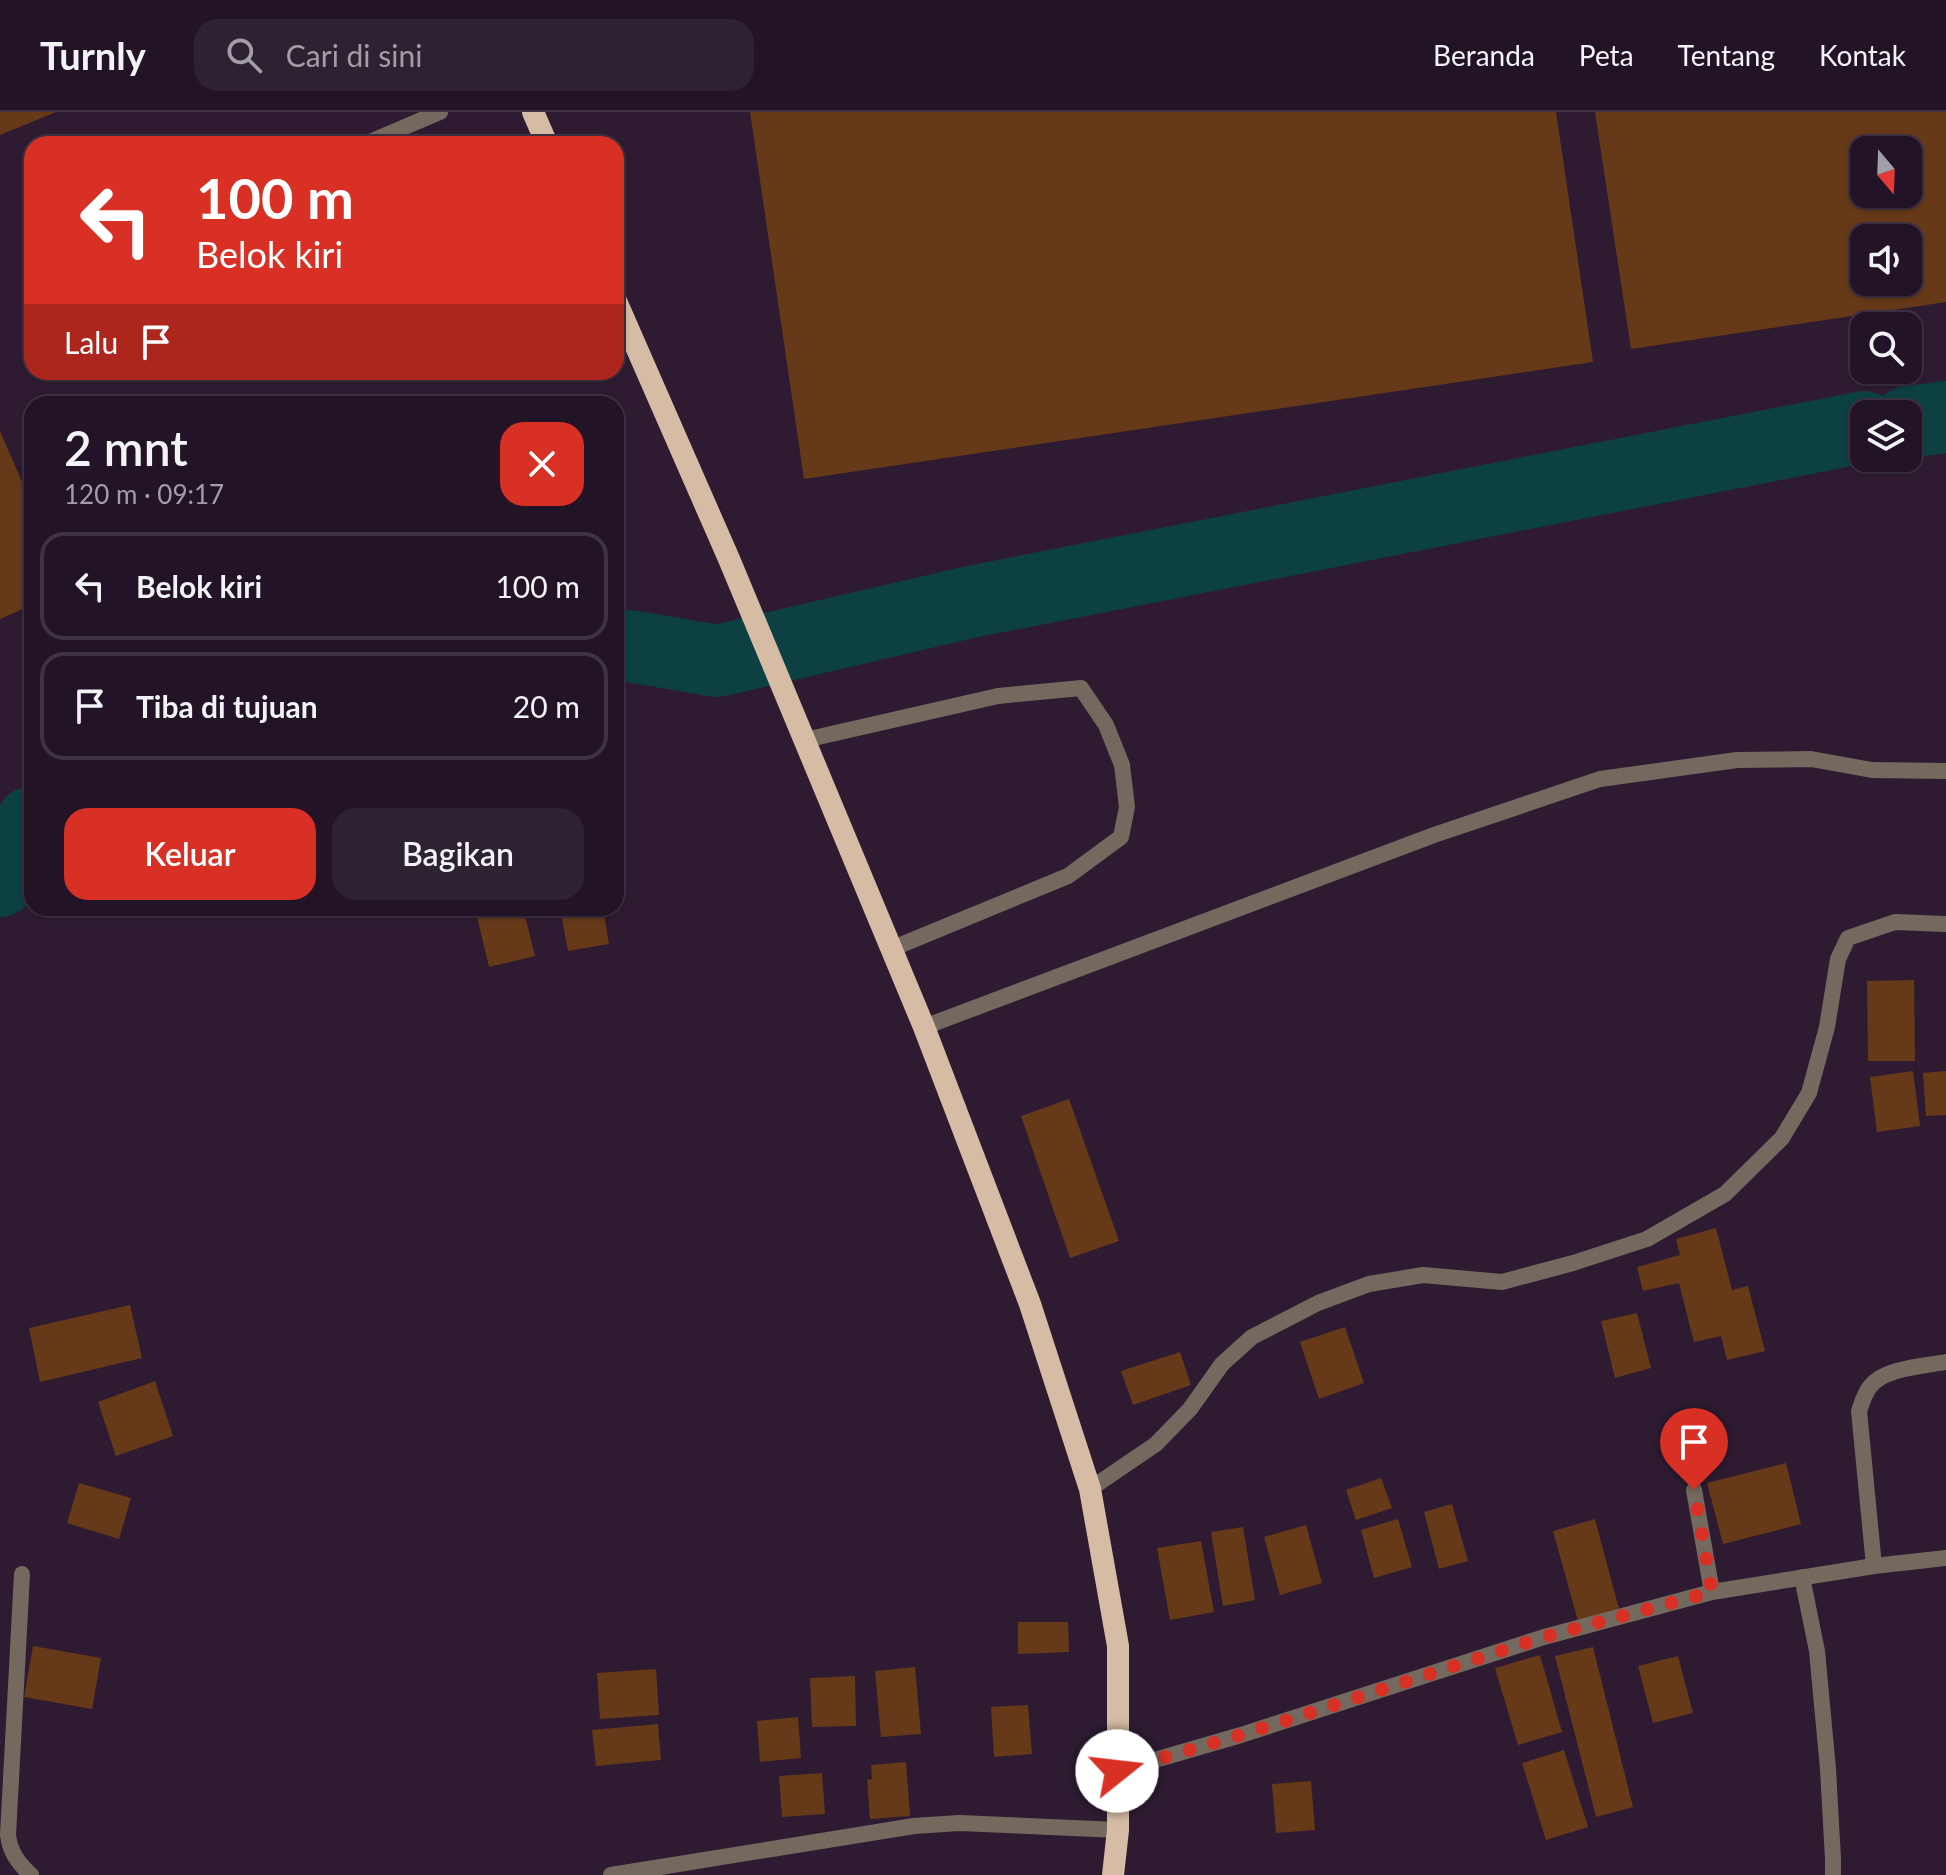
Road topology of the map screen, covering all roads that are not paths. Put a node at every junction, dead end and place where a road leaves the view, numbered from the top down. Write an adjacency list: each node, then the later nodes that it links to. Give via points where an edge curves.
1 (440, 112): 3 (street)
2 (533, 112): 4 (highway)
3 (384, 136)
4 (544, 136)
5 (624, 319): 6 (highway)
6 (805, 740): 9 (highway); 9 (street, via 998,696 1081,688 1106,725 1122,765 1127,807 1121,837 1068,876)
7 (1946, 771): 10 (street, via 1872,770 1811,759 1737,760 1600,779 1434,835)
8 (1946, 924): 12 (street, via 1895,922 1848,938 1838,959 1809,1093 1782,1138 1725,1194 1647,1239 1573,1263 1502,1282 1423,1275 1369,1284 1318,1303 1252,1337 1222,1364 1156,1444)
9 (891, 949): 10 (highway)
10 (924, 1027): 12 (highway, via 1030,1304)
11 (1946, 1362): 15 (street, via 1886,1374 1863,1398 1859,1411)
12 (1090, 1489): 19 (highway, via 1118,1646)
13 (1694, 1490): 18 (street)
14 (1946, 1558): 15 (street)
15 (1874, 1566): 17 (street)
16 (22, 1574): 21 (street)
17 (1802, 1577): 18 (street); 25 (street, via 1817,1651)
18 (1712, 1592): 19 (street, via 1544,1637)
19 (1117, 1771): 20 (highway)
20 (1118, 1830): 23 (street, via 914,1826); 24 (highway)
21 (4, 1834): 22 (street)
22 (31, 1875)
23 (611, 1875)
24 (1113, 1875)
25 (1833, 1875)

